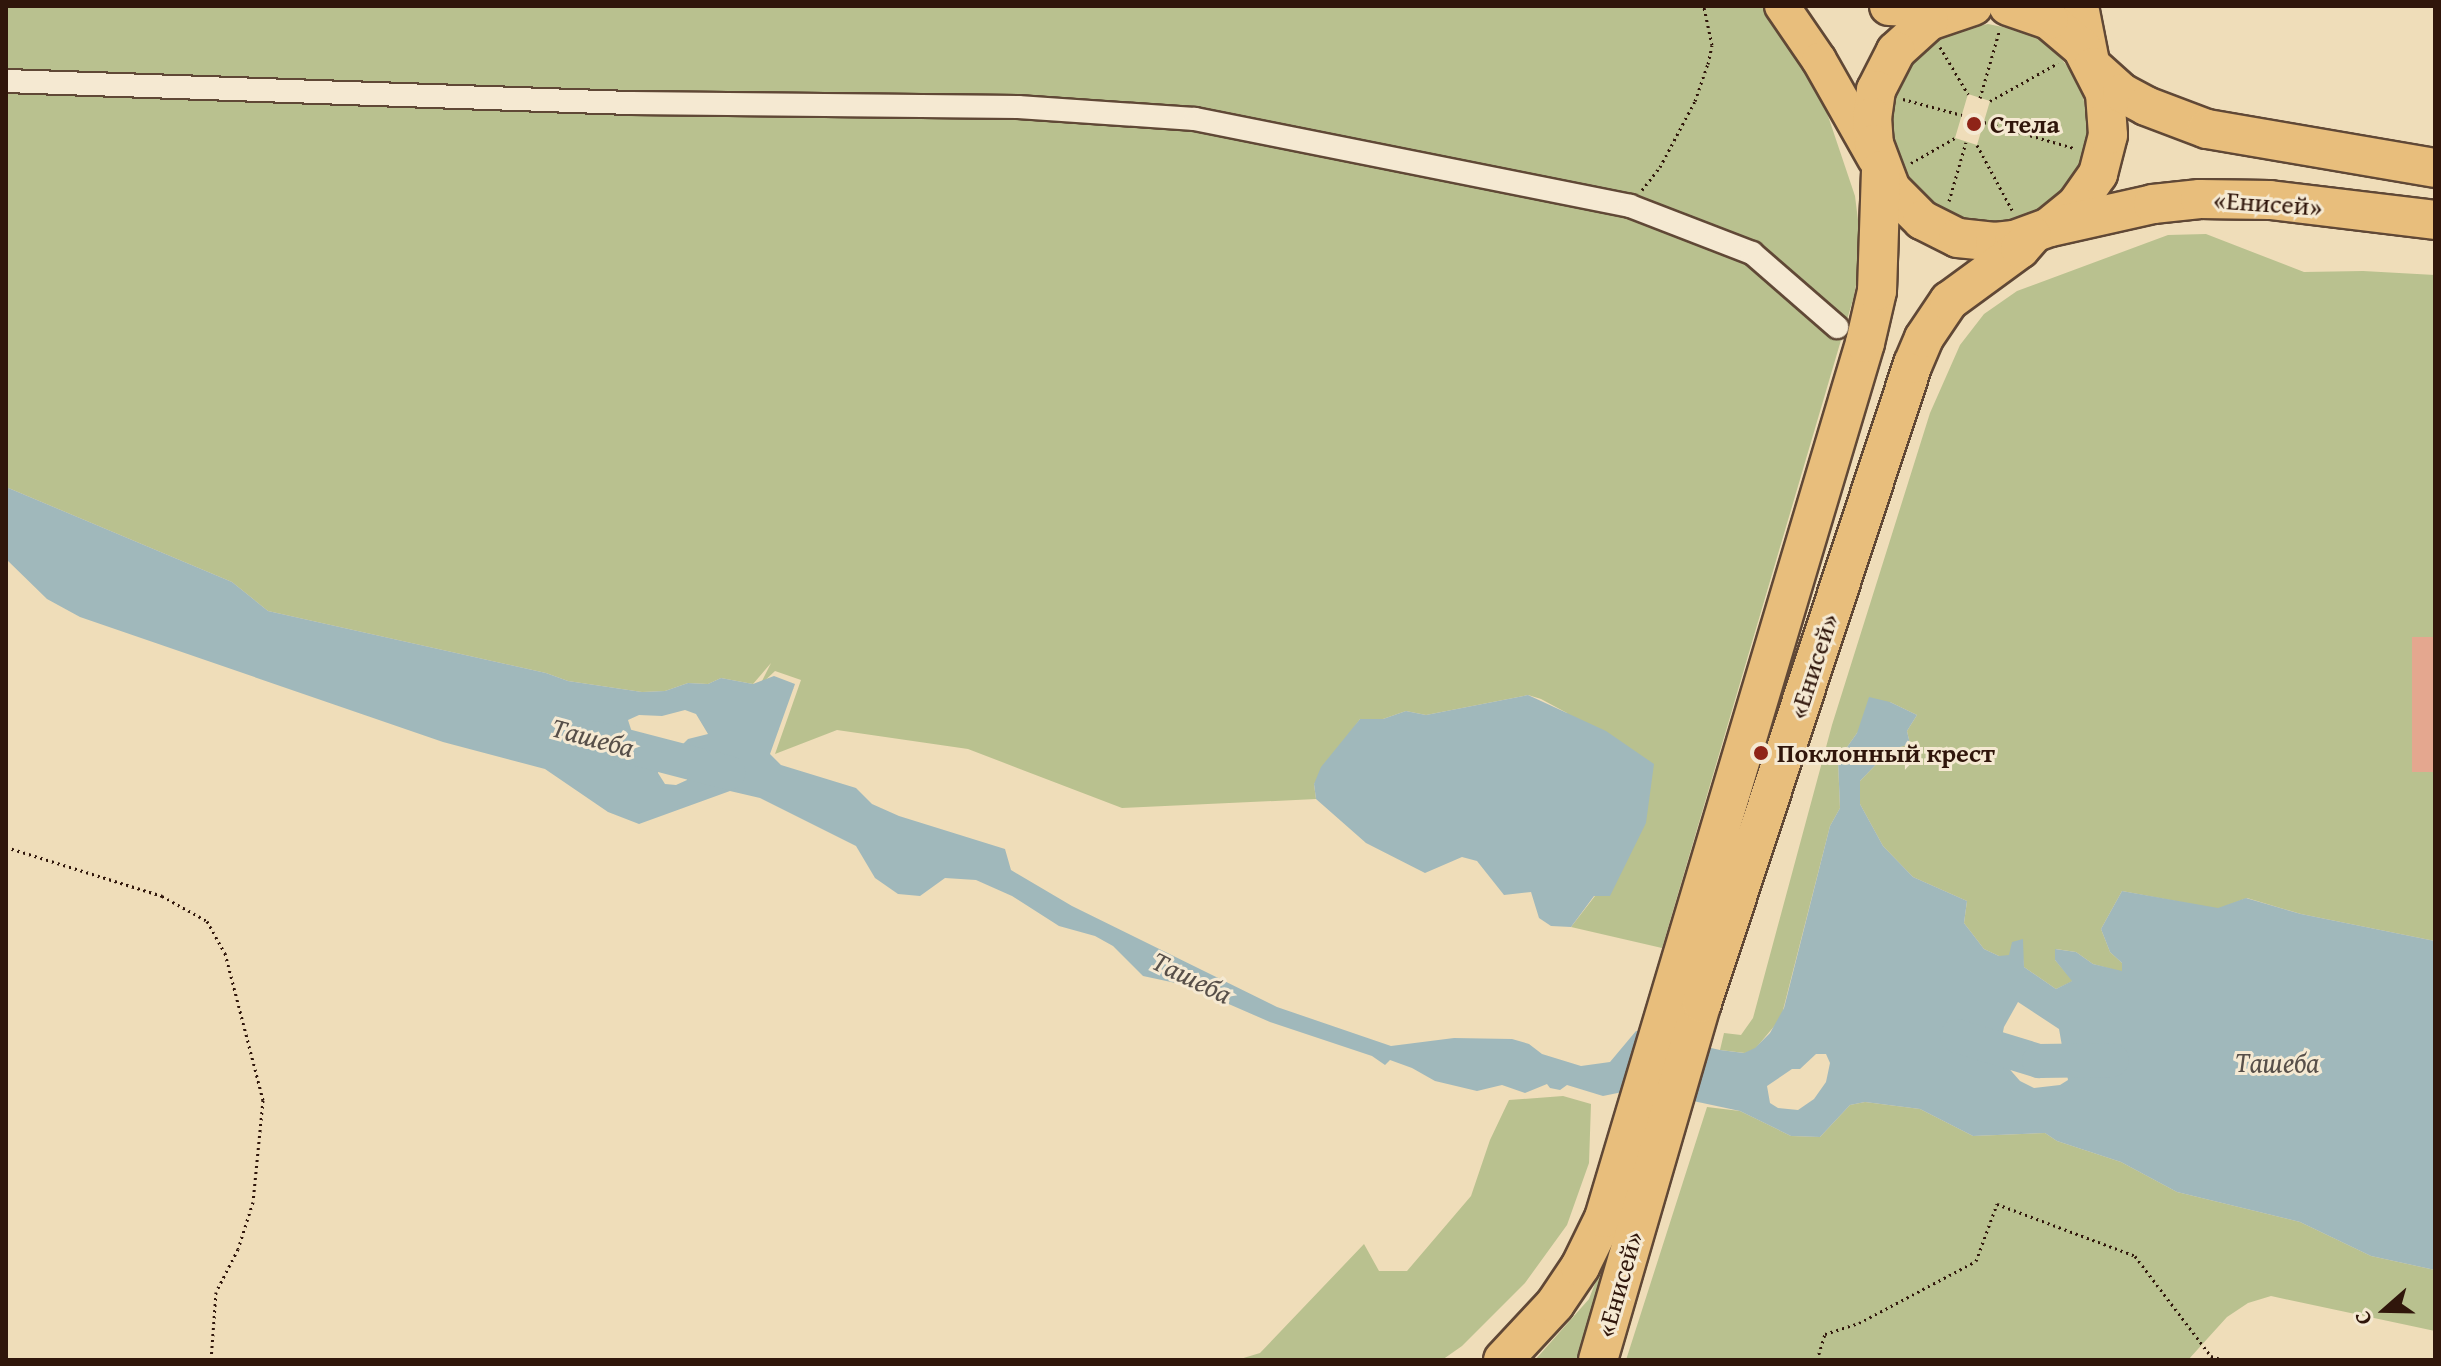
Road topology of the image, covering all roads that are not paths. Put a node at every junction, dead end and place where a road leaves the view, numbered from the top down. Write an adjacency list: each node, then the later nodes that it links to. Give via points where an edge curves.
1 (1782, 6): 9 (main road)
2 (1889, 6): 5 (highway)
3 (2008, 6): 6 (highway, «Енисей», via 2049,20)
4 (2081, 6): 6 (main road)
5 (1956, 11): 9 (highway, «Енисей», via 1896,51 1876,90 1872,117)
6 (2088, 58): 8 (highway, «Енисей», via 2122,93 2207,129); 11 (highway, «Енисей», via 2109,114 2105,156 2089,190 2064,217)
7 (6, 81): 12 (street, via 631,103 1018,107 1195,119 1630,206 1752,253)
8 (2435, 168)
9 (1881, 170): 11 (highway, «Енисей», via 1905,206 1941,231 1995,242); 13 (highway, «Енисей», via 1877,291 1865,343)
10 (2435, 220): 11 (highway, «Енисей», via 2270,200 2200,199 2153,204)
11 (2040, 231): 13 (highway, «Енисей», via 1949,301 1924,338)
12 (1837, 327)
13 (1687, 998): 14 (highway, «Енисей»)
14 (1640, 1153): 15 (highway, «Енисей», via 1580,1267 1555,1304); 16 (highway, «Енисей»)
15 (1503, 1360)
16 (1598, 1360)

